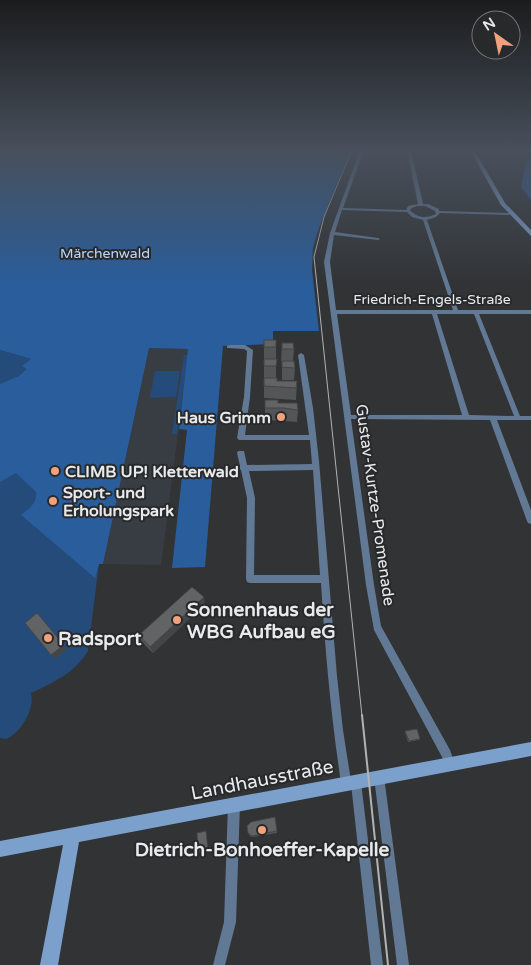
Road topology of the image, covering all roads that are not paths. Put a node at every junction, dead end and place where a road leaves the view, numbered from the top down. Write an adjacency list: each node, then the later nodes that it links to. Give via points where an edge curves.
1 (345, 195): 5 (street, Gustav-Kurtze-Promenade)
2 (419, 195): 4 (street)
3 (498, 195): 8 (street)
4 (421, 205): 6 (street); 7 (street, via 431,206)
5 (340, 209): 6 (street); 10 (street, Gustav-Kurtze-Promenade)
6 (408, 211): 9 (street)
7 (438, 212): 8 (street); 9 (street, via 433,218)
8 (510, 214): 11 (street)
9 (425, 218): 15 (street)
10 (332, 233): 12 (street); 13 (street, Gustav-Kurtze-Promenade, via 327,262)
11 (531, 234)
12 (378, 238)
13 (333, 312): 14 (street, Friedrich-Engels-Straße); 20 (street, Gustav-Kurtze-Promenade)
14 (434, 312): 15 (street, Friedrich-Engels-Straße); 21 (street)
15 (456, 312): 16 (street, Friedrich-Engels-Straße)
16 (476, 312): 17 (street, Friedrich-Engels-Straße); 23 (street)
17 (531, 312)
18 (229, 347): 25 (street, via 250,350 241,438)
19 (301, 355): 25 (street)
20 (347, 417): 21 (street); 32 (street, Gustav-Kurtze-Promenade, via 377,627)
21 (466, 418): 22 (street)
22 (493, 418): 23 (street); 29 (street)
23 (518, 418): 24 (street)
24 (531, 418)
25 (313, 437): 27 (street)
26 (241, 453): 28 (street)
27 (316, 467): 28 (street); 30 (street)
28 (243, 468): 30 (street, via 251,498 250,579)
29 (531, 521)
30 (324, 579): 34 (street, via 335,712)
31 (531, 749): 32 (street, Landhausstraße)
32 (450, 764): 33 (street, Landhausstraße)
33 (379, 777): 34 (street, Landhausstraße); 41 (street)
34 (351, 782): 35 (street, Landhausstraße); 40 (street)
35 (234, 804): 36 (street, Landhausstraße); 39 (street, via 230,922)
36 (72, 836): 37 (street, Landhausstraße); 38 (street)
37 (0, 849)
38 (49, 965)
39 (219, 965)
40 (377, 965)
41 (403, 965)

